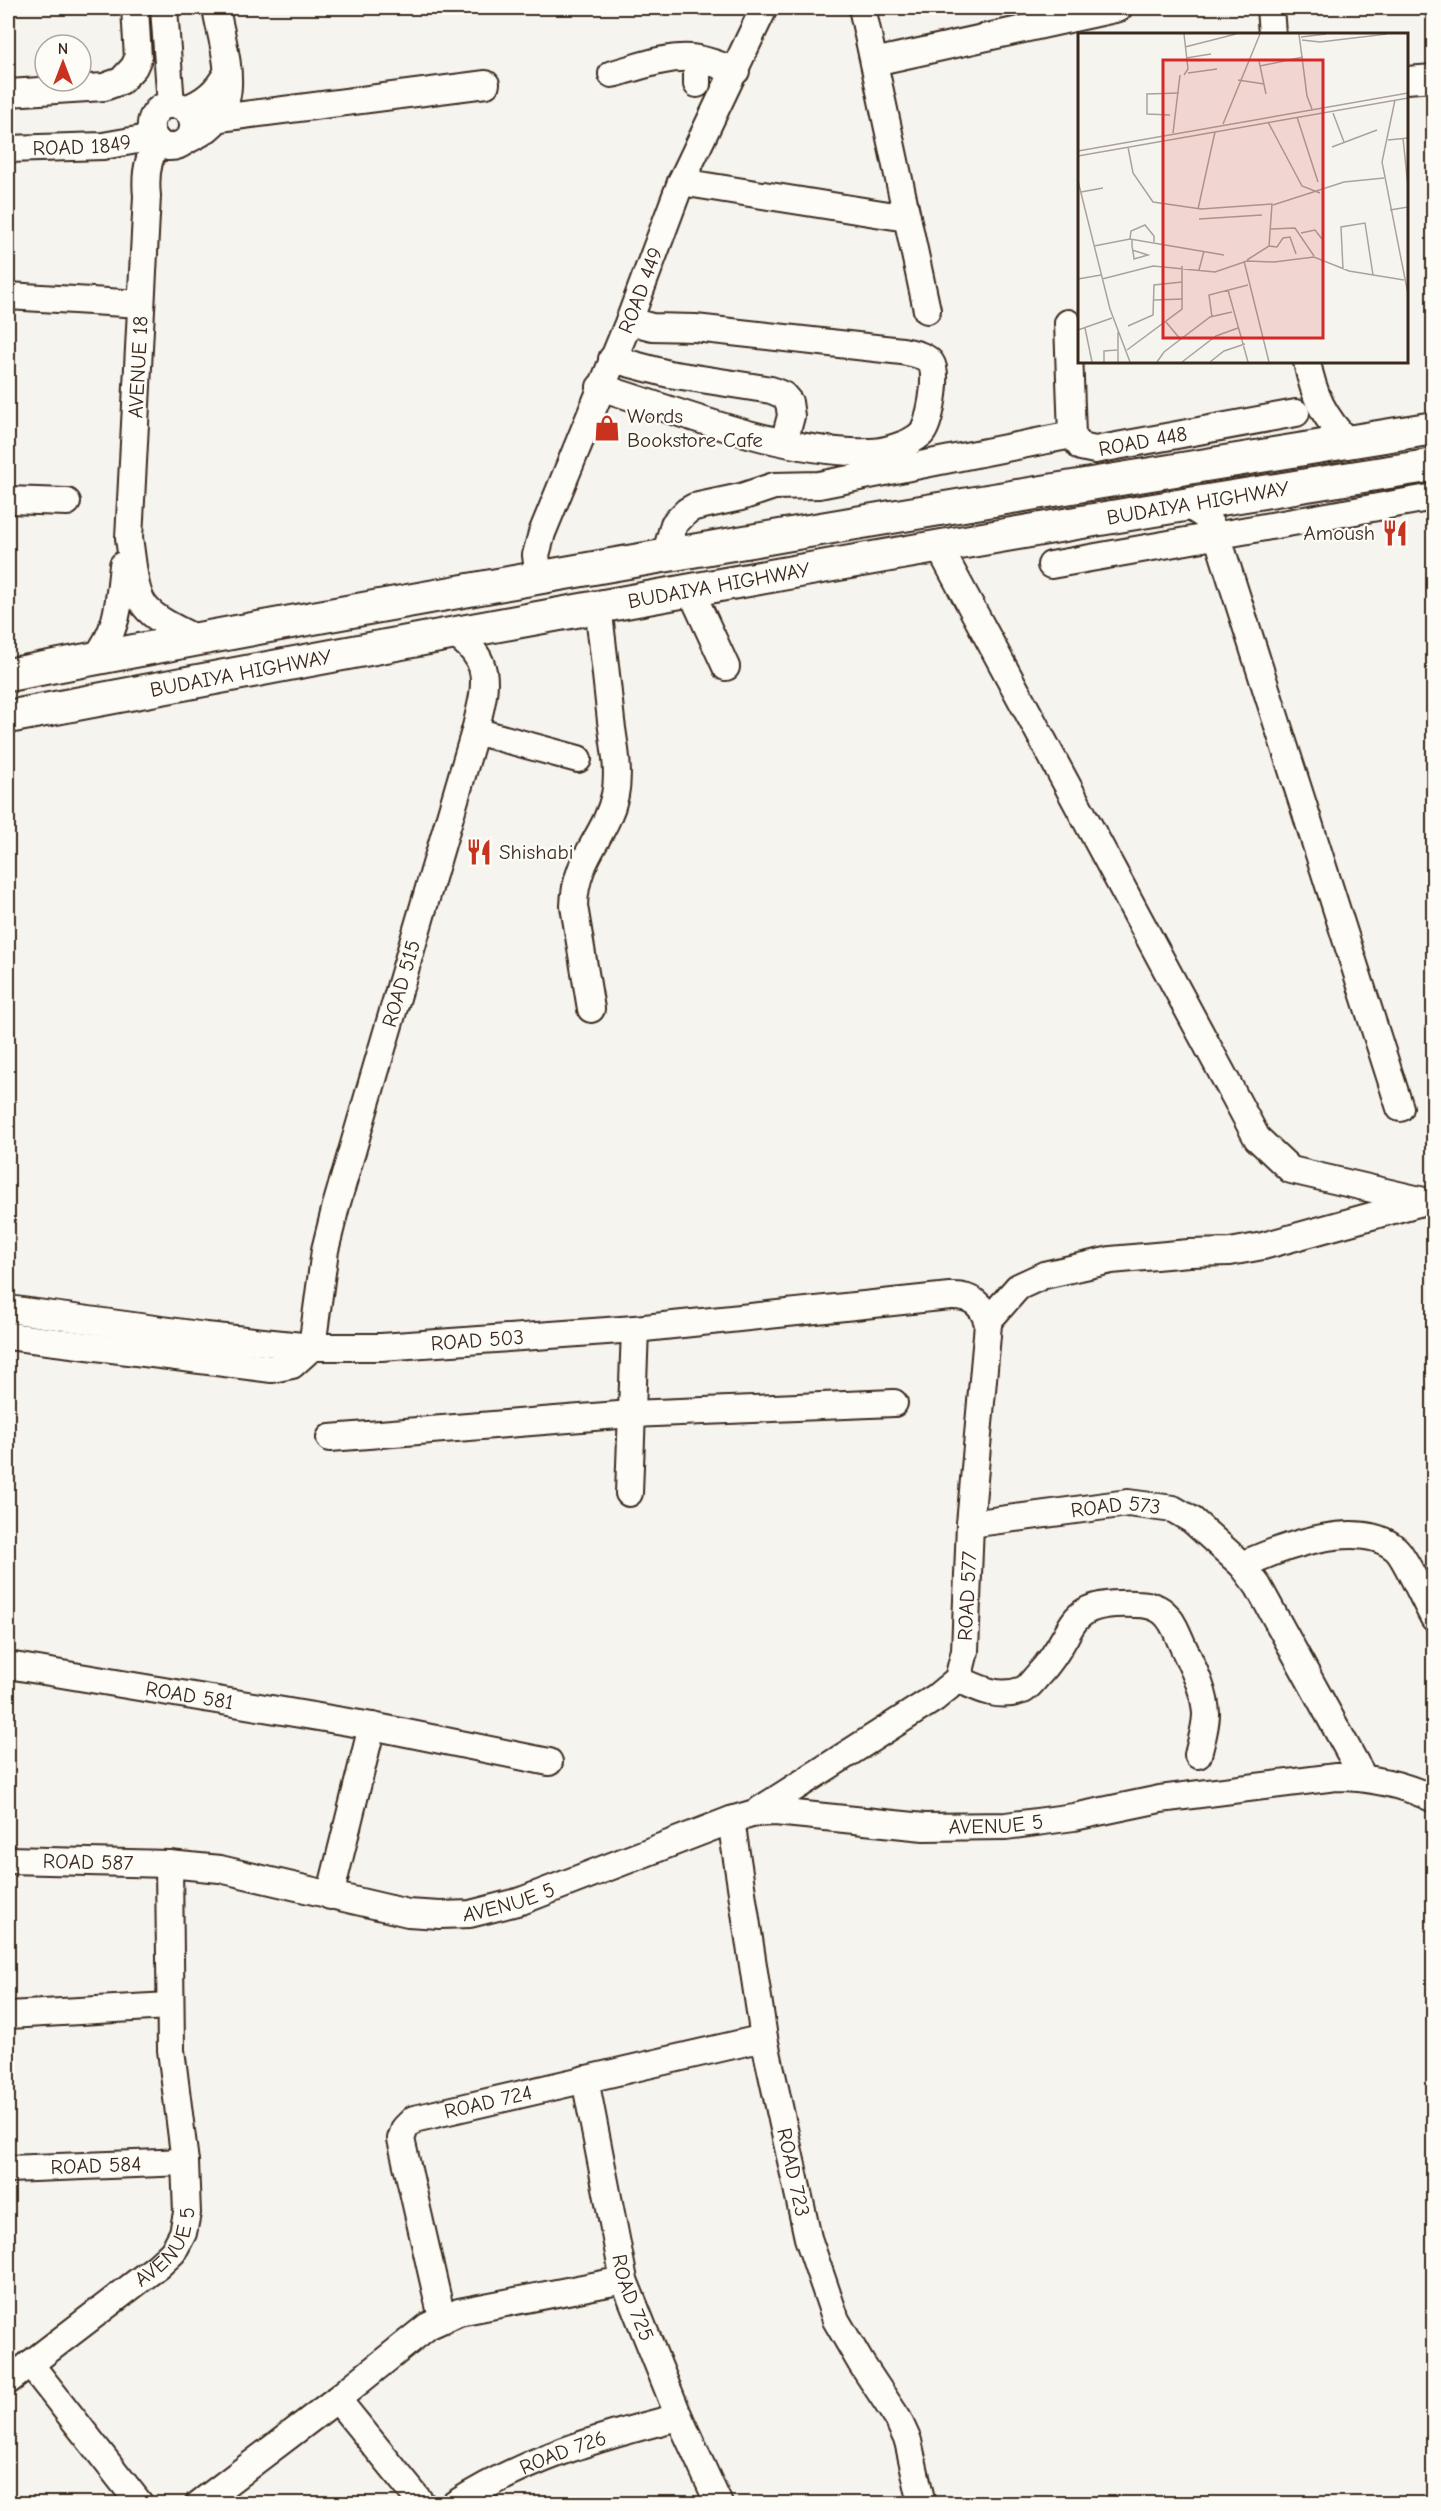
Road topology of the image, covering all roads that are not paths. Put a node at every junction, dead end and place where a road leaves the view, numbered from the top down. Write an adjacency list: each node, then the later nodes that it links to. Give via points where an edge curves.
1 (135, 8): 18 (street, via 138,58 122,81 104,87)
2 (164, 8): 19 (street)
3 (216, 8): 12 (street)
4 (764, 8): 11 (street, ROAD 449)
5 (1119, 8): 10 (street)
6 (1270, 8): 8 (street)
7 (863, 12): 10 (street)
8 (1272, 33)
9 (697, 59): 11 (street); 13 (street, via 670,59); 17 (street)
10 (874, 62): 24 (street)
11 (736, 71): 23 (street, ROAD 449)
12 (227, 73): 19 (street, via 206,99); 20 (street, via 230,88)
13 (612, 74)
14 (1434, 78): 15 (street)
15 (1408, 80)
16 (486, 84): 20 (street)
17 (697, 84)
18 (8, 93)
19 (178, 107): 21 (street, via 193,120 193,133); 21 (street, via 159,109 152,119 152,131)
20 (220, 118): 21 (street, via 211,127)
21 (170, 141): 22 (street, ROAD 1849); 26 (street, AVENUE 18, via 148,165)
22 (8, 149)
23 (681, 182): 24 (street); 28 (street, ROAD 449)
24 (907, 218): 27 (street)
25 (8, 296): 26 (street)
26 (141, 304): 49 (street, AVENUE 18)
27 (927, 310)
28 (629, 321): 31 (street, ROAD 449); 39 (street, via 652,327 695,328 903,351 931,363 935,374 929,417 922,433 901,445 872,453)
29 (1068, 323): 30 (street, ROAD 448)
30 (1078, 356)
31 (612, 360): 34 (street, ROAD 449); 39 (street, via 783,395 789,402 791,416)
32 (1080, 363): 38 (street, ROAD 448)
33 (1307, 363): 35 (street)
34 (600, 387): 39 (street); 53 (street, ROAD 449, via 542,533 536,555)
35 (1313, 391): 40 (street); 41 (street)
36 (1296, 413): 38 (street, ROAD 448, via 1095,450 1081,447)
37 (1434, 428): 40 (main road, BUDAIYA HIGHWAY)
38 (1072, 435): 51 (street, via 819,485 774,486 694,507 674,524)
39 (784, 442)
40 (1348, 442): 41 (main road, BUDAIYA HIGHWAY)
41 (1300, 450): 51 (main road, BUDAIYA HIGHWAY)
42 (1434, 465): 44 (main road, BUDAIYA HIGHWAY)
43 (1434, 496): 48 (street)
44 (1226, 497): 47 (main road, BUDAIYA HIGHWAY); 48 (street, via 1217,515)
45 (8, 500): 46 (street)
46 (67, 502)
47 (1186, 504): 48 (street, via 1205,516); 50 (main road, BUDAIYA HIGHWAY)
48 (1216, 535): 52 (street); 65 (street)
49 (129, 538): 57 (street, AVENUE 18, via 140,600 156,618); 58 (street, AVENUE 18, via 118,614 110,638)
50 (939, 548): 54 (main road, BUDAIYA HIGHWAY); 66 (street, via 1257,1138 1291,1170)
51 (665, 556): 53 (main road, BUDAIYA HIGHWAY)
52 (1051, 565)
53 (539, 578): 57 (main road, BUDAIYA HIGHWAY)
54 (691, 591): 55 (main road, BUDAIYA HIGHWAY); 59 (street)
55 (598, 607): 56 (main road, BUDAIYA HIGHWAY); 64 (street, via 616,783 611,807 583,860 574,890)
56 (453, 633): 61 (main road, BUDAIYA HIGHWAY); 62 (street, ROAD 515, via 471,647 485,676)
57 (197, 639): 58 (main road, BUDAIYA HIGHWAY)
58 (95, 658): 60 (main road, BUDAIYA HIGHWAY)
59 (726, 667)
60 (8, 675)
61 (8, 717)
62 (474, 731): 63 (street); 71 (street, ROAD 515, via 336,1206 325,1250)
63 (578, 759)
64 (591, 1009)
65 (1400, 1108)
66 (1429, 1199): 68 (street, via 1263,1246 1111,1260 1044,1275 1018,1287)
67 (8, 1309): 71 (street, ROAD 503)
68 (988, 1321): 69 (street, ROAD 503, via 980,1305 961,1295); 76 (street, ROAD 577)
69 (635, 1329): 71 (street, ROAD 503, via 381,1347); 73 (street)
70 (8, 1336): 71 (street, via 272,1370 292,1365)
71 (312, 1347)
72 (894, 1403): 73 (street)
73 (631, 1414): 74 (street); 75 (street)
74 (330, 1438)
75 (629, 1493)
76 (970, 1524): 77 (street, ROAD 573, via 1128,1503 1147,1504 1173,1509 1192,1520); 80 (street, ROAD 577, via 965,1651)
77 (1242, 1565): 78 (street, via 1281,1548 1331,1536 1374,1536 1397,1550); 84 (street, ROAD 573, via 1258,1586)
78 (1434, 1618)
79 (8, 1665): 81 (street, ROAD 581)
80 (958, 1679): 82 (street, via 986,1693 1004,1695 1025,1689 1045,1669 1081,1613 1092,1606 1112,1603 1148,1604 1166,1612 1200,1685 1206,1715); 86 (street, via 935,1698)
81 (372, 1726): 83 (street, ROAD 581); 90 (street)
82 (1198, 1755)
83 (549, 1762)
84 (1364, 1777): 85 (street, AVENUE 5, via 1410,1788); 86 (street, AVENUE 5, via 1237,1788 1006,1826 924,1827 786,1812)
85 (1434, 1799)
86 (755, 1813): 87 (street, AVENUE 5)
87 (731, 1820): 90 (street, AVENUE 5, via 521,1901 470,1914 408,1913); 93 (street, ROAD 723)
88 (8, 1860): 89 (street, ROAD 587)
89 (169, 1864): 90 (street, AVENUE 5, via 220,1869); 91 (street, AVENUE 5)
90 (330, 1896)
91 (169, 2006): 92 (street); 95 (street, AVENUE 5)
92 (8, 2015)
93 (764, 2037): 94 (street, ROAD 724); 108 (street, ROAD 723, via 803,2216 824,2286 836,2320 908,2441)
94 (585, 2079): 97 (street, ROAD 725); 98 (street, ROAD 724, via 414,2119 405,2128 401,2139 403,2152)
95 (184, 2163): 96 (street, ROAD 584); 99 (street, AVENUE 5, via 187,2213 173,2252)
96 (8, 2169)
97 (624, 2280): 98 (street); 102 (street, ROAD 725)
98 (442, 2318): 101 (street)
99 (30, 2364): 100 (street, AVENUE 5); 103 (street)
100 (8, 2381)
101 (337, 2399): 104 (street); 105 (street)
102 (679, 2417): 106 (street, ROAD 726, via 573,2446 524,2465); 107 (street, ROAD 725)
103 (140, 2504)
104 (199, 2504)
105 (422, 2504)
106 (455, 2504)
107 (719, 2504)
108 (922, 2504)

